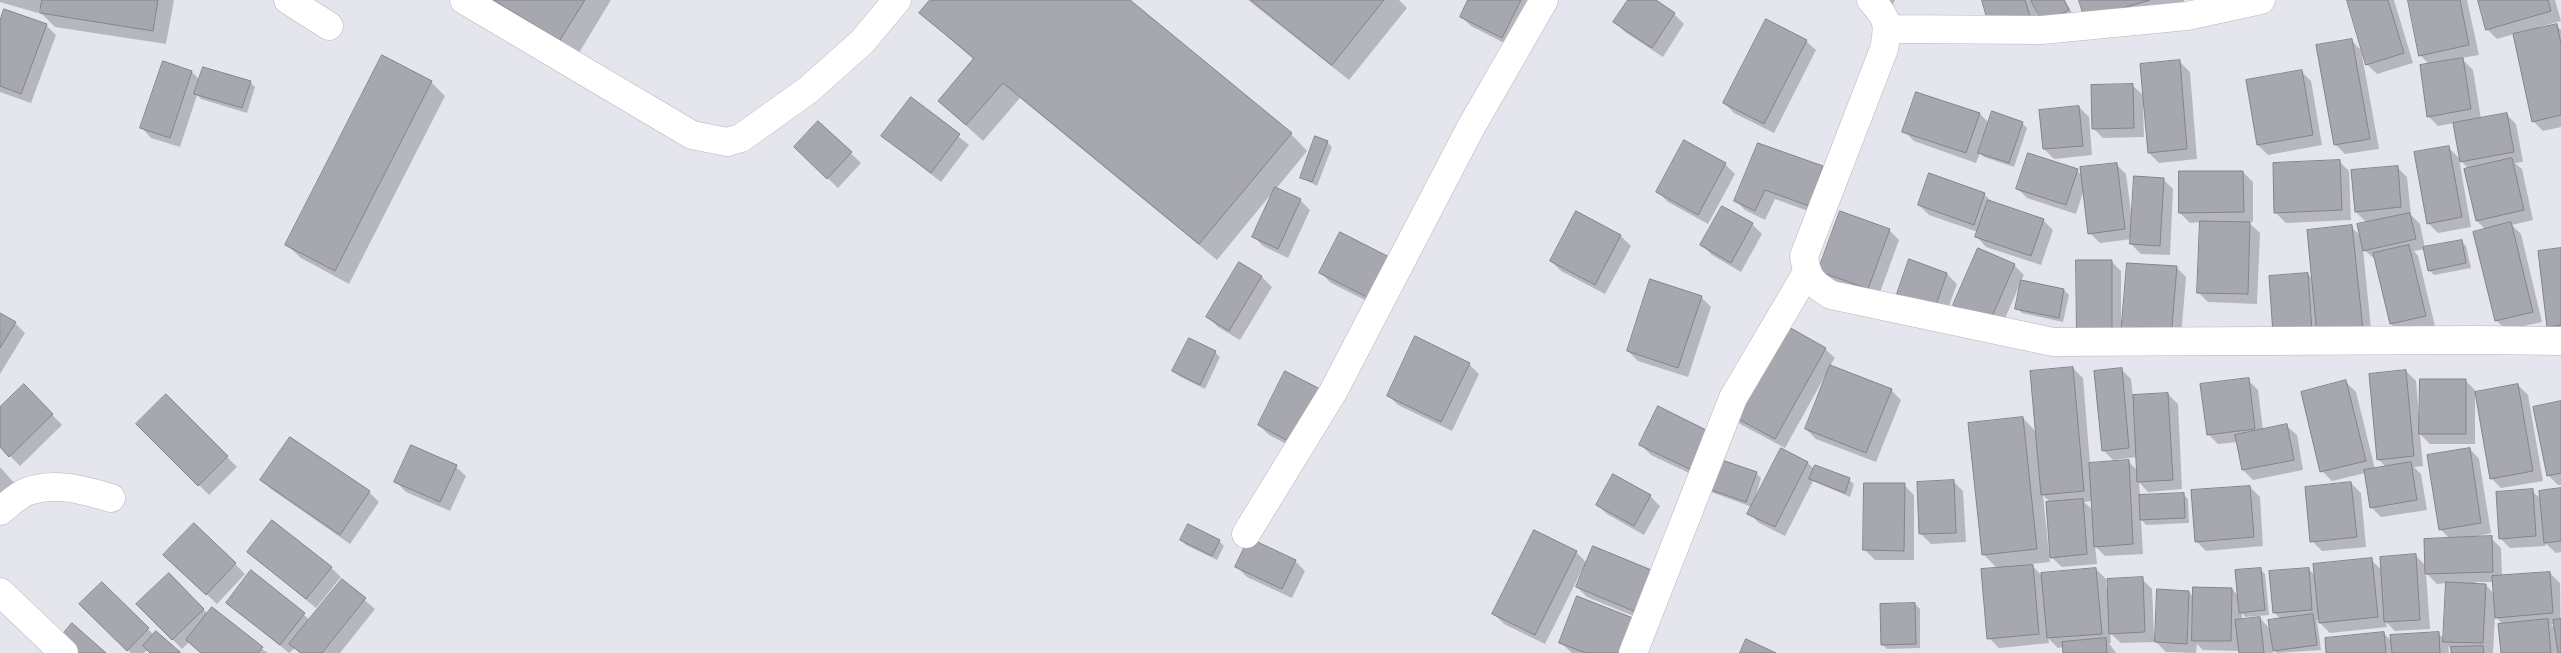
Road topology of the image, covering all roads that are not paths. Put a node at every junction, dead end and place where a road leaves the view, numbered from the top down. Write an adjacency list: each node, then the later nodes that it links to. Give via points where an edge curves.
1 (288, 0): 7 (street)
2 (464, 0): 3 (street, via 692,135 727,142 741,138 808,90 862,42)
3 (896, 0)
4 (1544, 0): 12 (street, via 1470,130 1333,392)
5 (2261, 0): 6 (street, via 2187,16 2042,30)
6 (1880, 10): 8 (street, via 1884,49 1804,256)
7 (329, 26)
8 (1806, 274): 9 (street, via 1815,285 1831,295 2053,342); 15 (street, via 1733,398)
9 (2561, 341)
10 (111, 498): 11 (street, via 76,488 49,487 24,493)
11 (0, 511)
12 (1246, 534)
13 (0, 592): 14 (street)
14 (64, 653)
15 (1632, 653)

